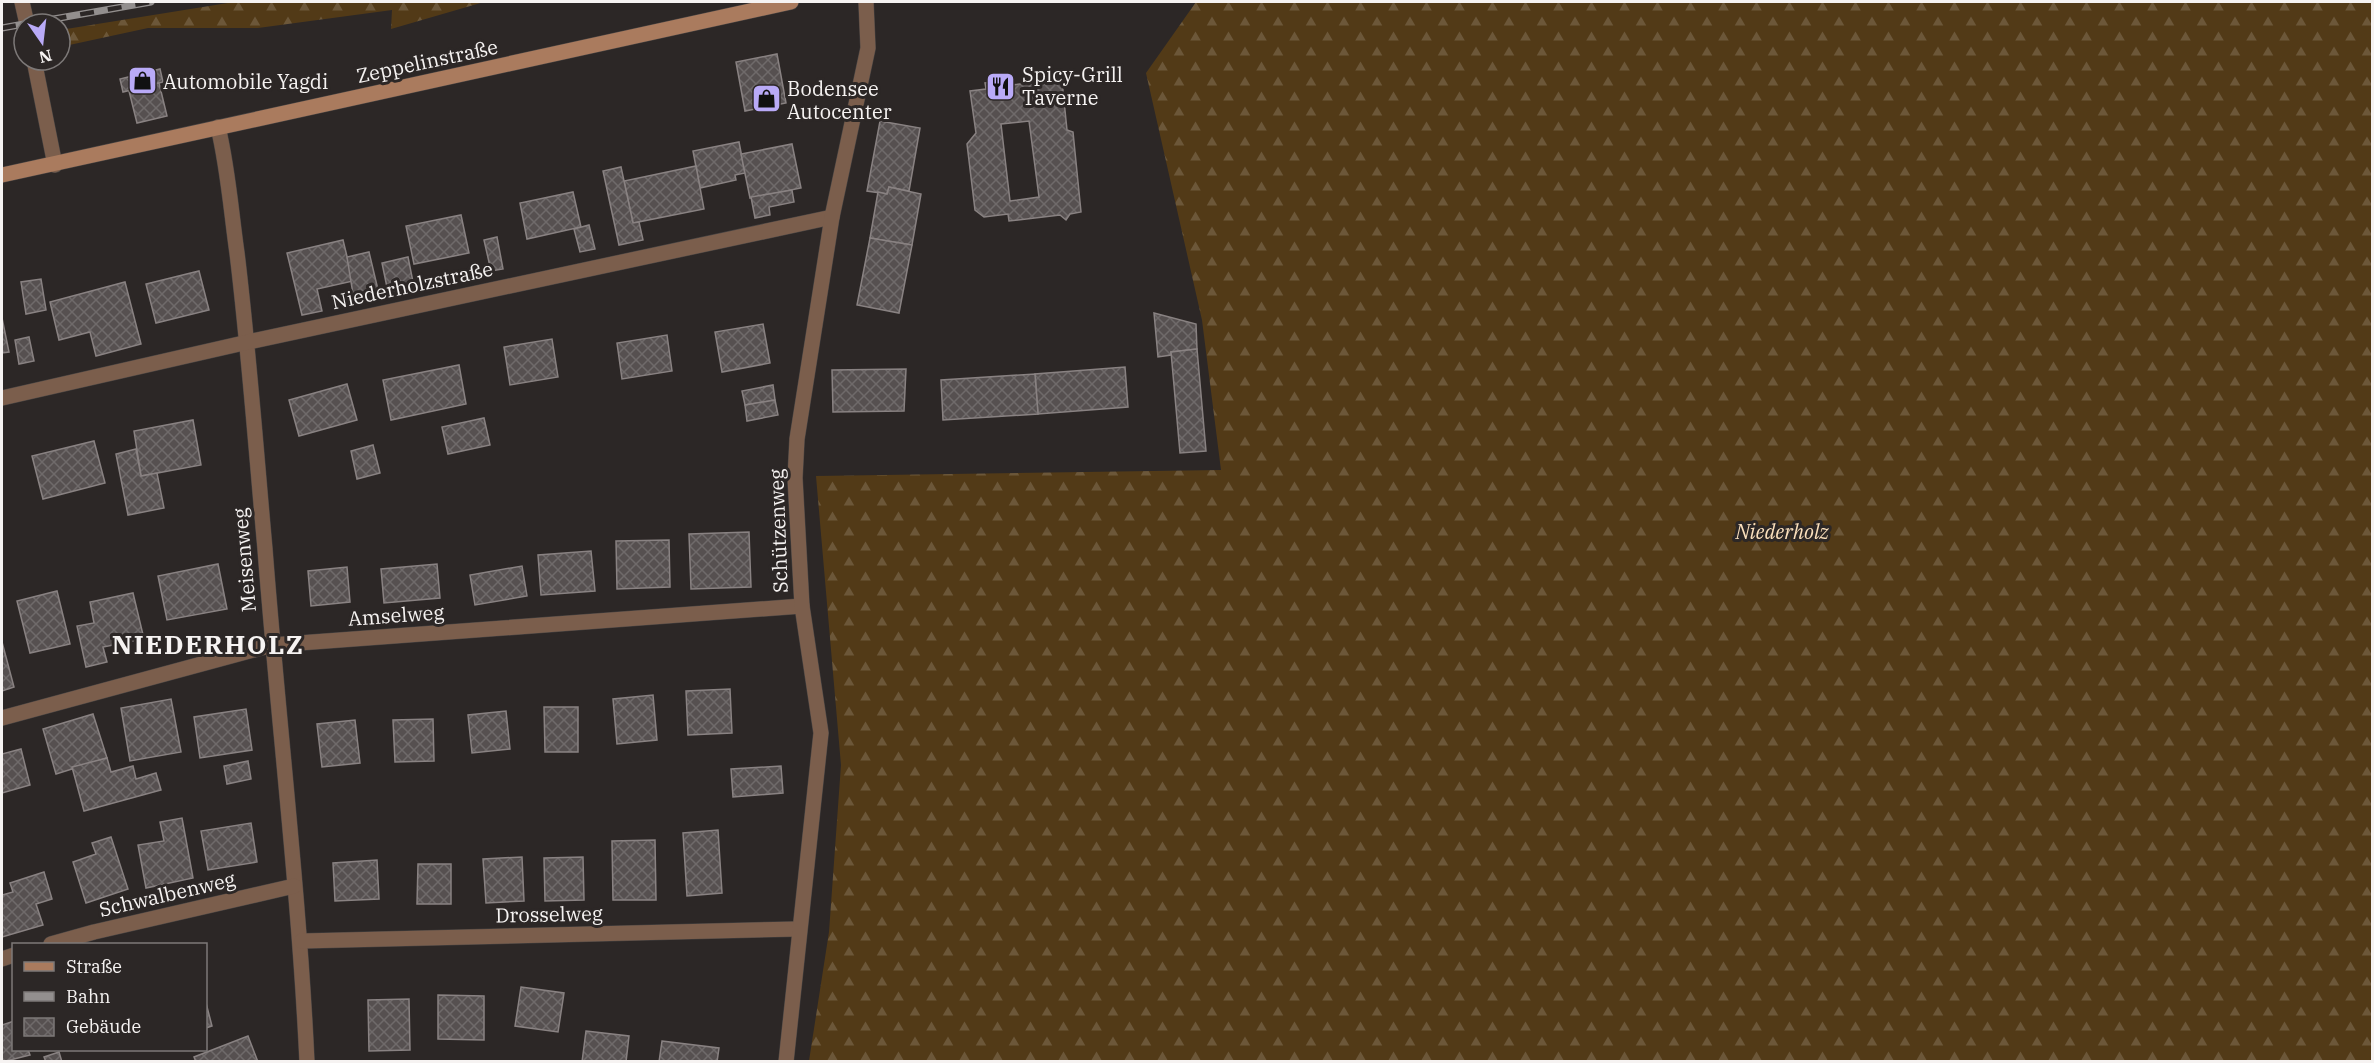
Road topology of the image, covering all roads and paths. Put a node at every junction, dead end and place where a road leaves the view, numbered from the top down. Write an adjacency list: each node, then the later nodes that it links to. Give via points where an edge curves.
1 (791, 2): 4 (main road, Zeppelinstraße)
2 (866, 2): 7 (street, Schützenweg, via 868,48)
3 (36, 72): 5 (street)
4 (218, 127): 5 (main road, Zeppelinstraße); 8 (street, Meisenweg)
5 (55, 165): 6 (main road, Zeppelinstraße)
6 (2, 175)
7 (832, 217): 8 (street, Niederholzstraße); 10 (street, Schützenweg, via 797,439 795,478)
8 (248, 342): 9 (street, Niederholzstraße); 11 (street, Meisenweg)
9 (2, 398)
10 (802, 606): 11 (street, Amselweg); 14 (street, Schützenweg, via 820,733)
11 (272, 645): 12 (street, Amselweg); 13 (street, Meisenweg)
12 (2, 718)
13 (294, 886): 15 (street, Meisenweg); 16 (street, Schwalbenweg)
14 (798, 929): 15 (street, Drosselweg); 18 (street, Schützenweg)
15 (302, 941): 17 (street, Meisenweg)
16 (58, 943)
17 (307, 1062)
18 (786, 1062)

